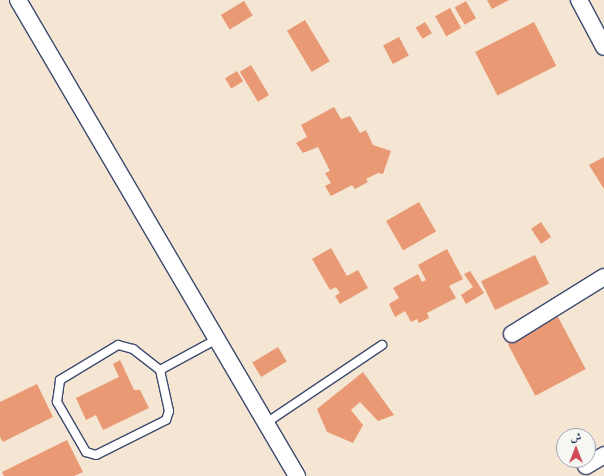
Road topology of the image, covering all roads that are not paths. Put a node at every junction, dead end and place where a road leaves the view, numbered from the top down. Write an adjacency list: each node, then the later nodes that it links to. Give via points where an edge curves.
1 (18, 0): 6 (street)
2 (579, 0): 3 (street)
3 (604, 47)
4 (604, 277): 5 (street)
5 (512, 334)
6 (217, 339): 8 (lane); 9 (street)
7 (382, 345): 9 (lane)
8 (160, 370): 8 (lane, via 133,349 118,345 60,380 57,402 86,452 96,455 166,420 169,411)
9 (266, 423): 10 (street)
10 (297, 476)

